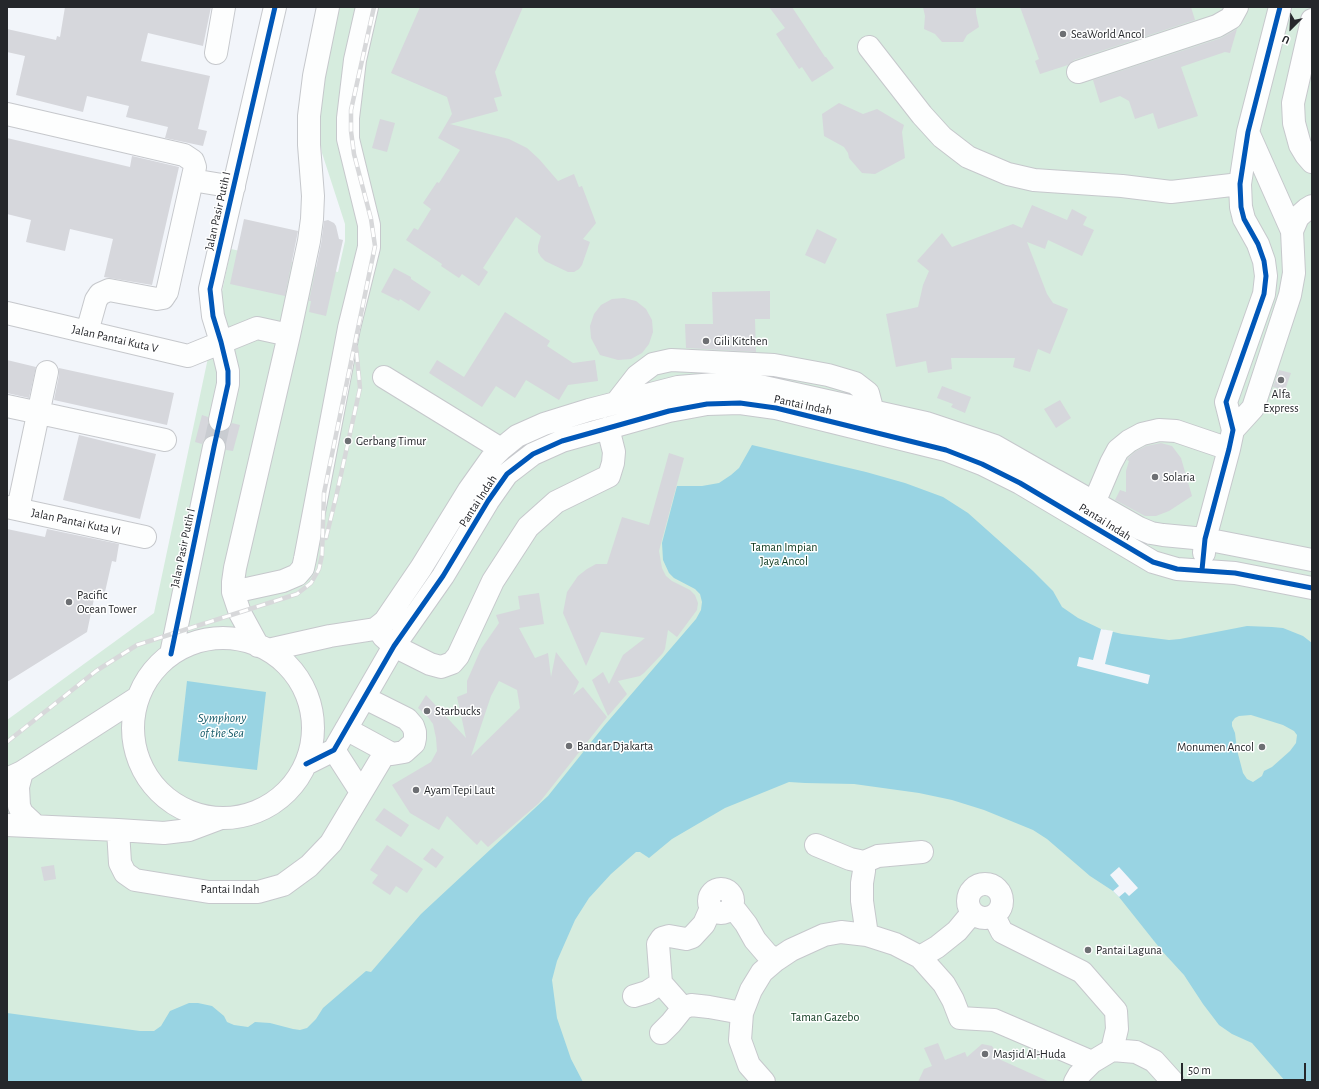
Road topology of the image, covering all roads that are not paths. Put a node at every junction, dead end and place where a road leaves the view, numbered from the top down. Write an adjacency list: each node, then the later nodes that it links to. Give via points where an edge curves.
1 (224, 7): 10 (street)
2 (275, 7): 17 (street, Jalan Pasir Putih I)
3 (328, 7): 23 (street, via 309,116 312,218)
4 (367, 7): 44 (street, via 355,60 348,139 369,225 370,247 349,328 303,568 297,575 283,581)
5 (1237, 7): 11 (street, via 1231,18 1217,26)
6 (1280, 7): 8 (street)
7 (1310, 27): 8 (street); 14 (street, via 1292,102 1300,145)
8 (1275, 32): 13 (street)
9 (869, 47): 16 (street, via 942,137 968,157 1008,174 1034,180 1171,192)
10 (216, 53)
11 (1078, 72)
12 (7, 114): 15 (street, via 184,155 193,161 195,167)
13 (1248, 132): 16 (street); 18 (street)
14 (1312, 162)
15 (192, 180): 17 (street); 22 (street, via 167,292 163,298 156,299 109,290 100,294)
16 (1240, 184): 33 (street, via 1244,219 1258,244 1266,276 1264,294 1226,402)
17 (234, 187): 24 (street, Jalan Pasir Putih I, via 210,289 213,316)
18 (1304, 219): 20 (street)
19 (1312, 274): 20 (street, via 1299,282)
20 (1290, 295): 33 (street, via 1253,408)
21 (7, 313): 22 (street, Jalan Pantai Kuta V)
22 (87, 332): 24 (street, Jalan Pantai Kuta V, via 188,356)
23 (289, 335): 24 (street, Jalan Pantai Kuta V, via 257,328); 44 (street, via 235,568)
24 (222, 342): 31 (street, Jalan Pasir Putih I, via 228,384)
25 (47, 372): 30 (street)
26 (384, 377): 36 (street)
27 (616, 403): 29 (street, Pantai Indah, via 678,387 726,383 764,387); 29 (street, via 637,376 653,364 671,360 774,365 828,375 855,383 868,393); 36 (street, Pantai Indah, via 544,424 517,436)
28 (7, 406): 30 (street)
29 (873, 412): 37 (street, Pantai Indah, via 926,423 995,446)
30 (38, 413): 34 (street); 38 (street)
31 (220, 420)
32 (608, 428): 42 (street, Pantai Indah, via 669,411 707,404 740,403 833,422 946,450 982,464 1020,483 1153,562 1177,569); 46 (street, Pantai Indah, via 562,441 533,454 507,474 443,576); 46 (street, via 614,452 609,476 556,502 528,527 493,581 458,656 452,663 441,667 430,664)
33 (1231, 439): 37 (street, via 1159,430 1142,434 1118,450); 40 (street)
34 (165, 440)
35 (214, 446): 48 (street, Jalan Pasir Putih I)
36 (501, 448): 45 (street, Pantai Indah, via 469,490 385,621)
37 (1094, 503): 40 (street, Pantai Indah, via 1151,533)
38 (12, 516): 39 (street, Jalan Pantai Kuta VI)
39 (145, 537)
40 (1205, 540): 41 (street, Pantai Indah); 42 (street)
41 (1312, 560)
42 (1202, 570): 43 (street, Pantai Indah, via 1235,572)
43 (1312, 588)
44 (232, 592): 47 (street, via 240,612)
45 (374, 629): 46 (street); 47 (street)
46 (394, 646): 50 (street, Pantai Indah)
47 (263, 648): 48 (street, via 240,639 216,638 192,643); 54 (street, via 288,666 304,688 312,713 312,739)
48 (171, 654): 49 (street, via 151,673)
49 (137, 698): 55 (street); 57 (street, via 132,722 134,746 142,769 156,788 175,804 197,814)
50 (365, 698): 51 (street, Pantai Indah); 53 (street, via 407,719 413,726 414,743 399,754)
51 (346, 730): 52 (street, Pantai Indah); 53 (street)
52 (334, 750): 54 (street); 56 (street)
53 (386, 751): 56 (street, Pantai Indah)
54 (306, 764): 57 (street, via 295,782 280,798 262,809 242,816)
55 (14, 776): 59 (street, via 22,813)
56 (361, 792): 60 (street, Pantai Indah, via 331,844 310,866 284,885 258,892 209,892 135,880 125,873 120,863)
57 (221, 818): 60 (street, via 190,830 170,833)
58 (7, 825): 59 (street)
59 (36, 826): 60 (street)
60 (118, 830)
61 (816, 845): 63 (street)
62 (922, 852): 63 (street, via 878,856)
63 (864, 862): 66 (street, via 862,901)
64 (972, 914): 65 (street, via 981,919); 65 (street, via 968,896 982,884 992,885 999,891 1003,900 1001,909); 67 (street, via 957,931 937,947)
65 (994, 916): 74 (street, via 1002,932 1082,972 1116,1011 1117,1029)
66 (867, 934): 67 (street); 68 (street, via 841,932 824,935)
67 (920, 956): 75 (street, via 944,984 960,1018 994,1020)
68 (776, 960): 69 (street, via 755,940 746,924 721,907 692,937 662,938 658,944); 72 (street, via 762,972)
69 (661, 983): 70 (street, via 647,992); 71 (street)
70 (634, 996)
71 (683, 1008): 72 (street, via 708,1007); 73 (street)
72 (742, 1012): 76 (street, via 740,1040 749,1064)
73 (661, 1032)
74 (1112, 1050): 75 (street); 78 (street, via 1136,1052 1154,1061)
75 (1092, 1062): 77 (street)
76 (762, 1082)
77 (1075, 1082)
78 (1173, 1082)

